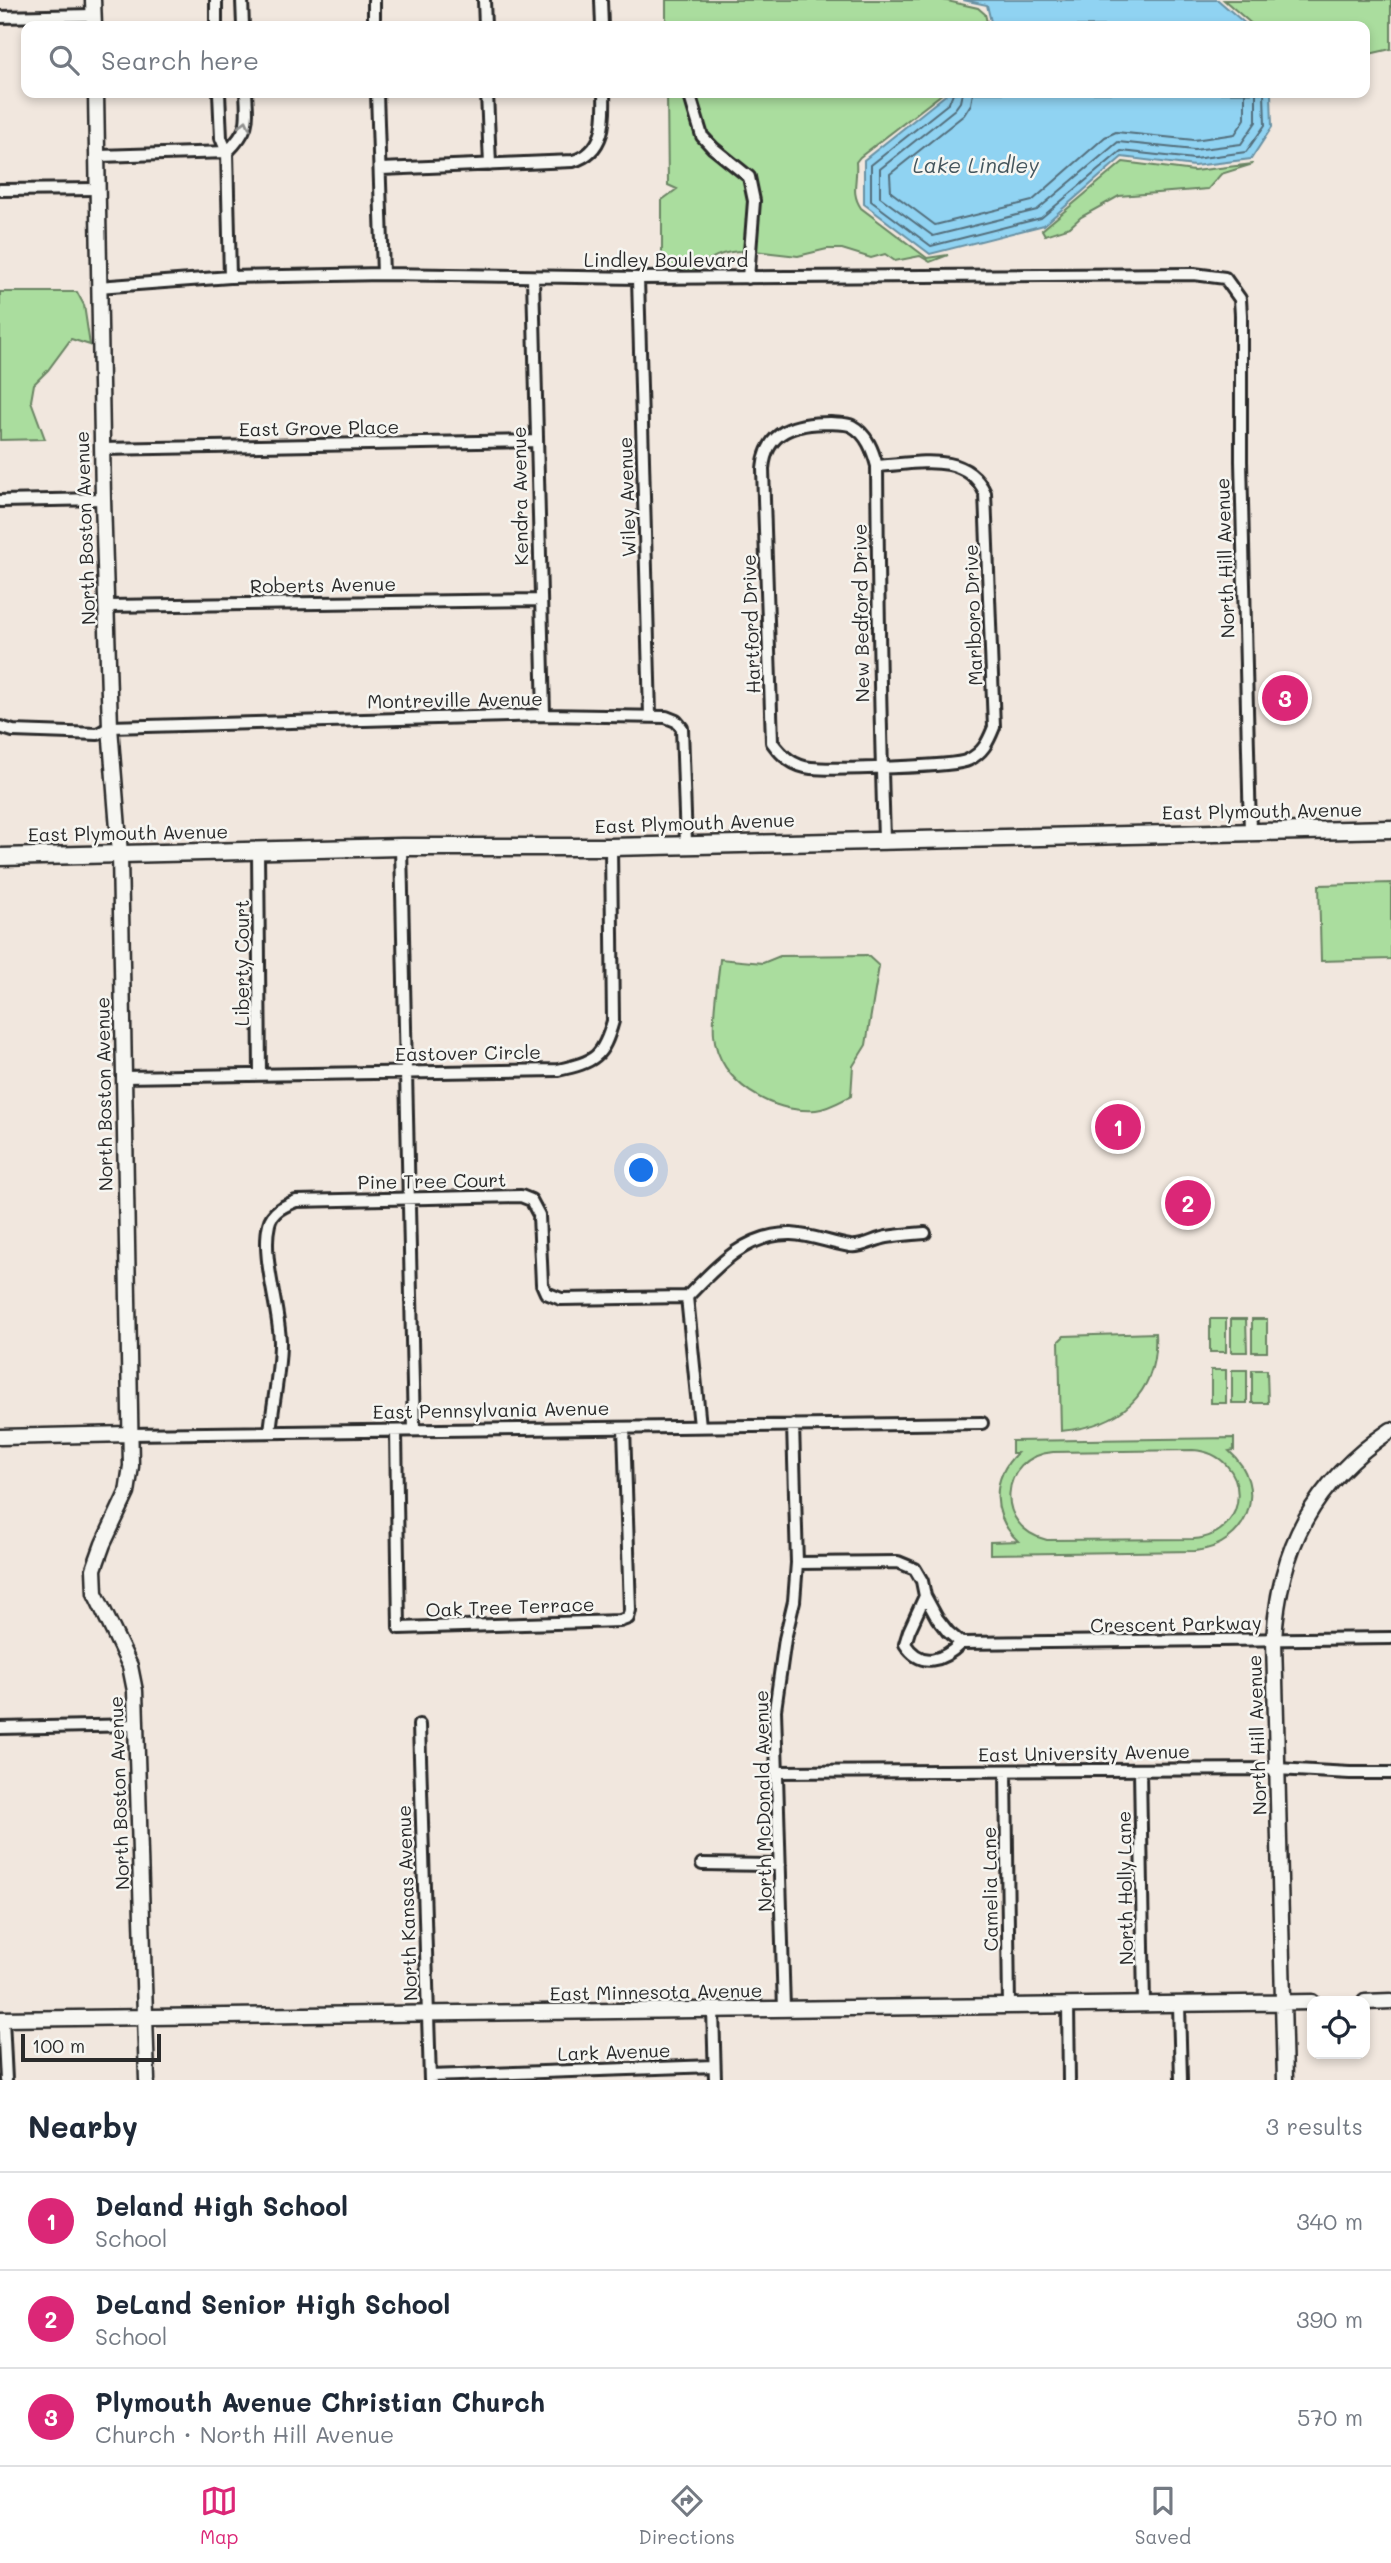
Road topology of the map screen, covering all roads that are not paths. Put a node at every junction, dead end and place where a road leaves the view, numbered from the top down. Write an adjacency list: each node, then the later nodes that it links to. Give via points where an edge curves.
1 (216, 0): 8 (street)
2 (242, 0): 9 (street)
3 (374, 0): 10 (street)
4 (484, 0): 11 (street)
5 (601, 0): 12 (street)
6 (93, 14): 7 (street)
7 (0, 17)
8 (216, 21)
9 (243, 21)
10 (374, 21)
11 (485, 21)
12 (602, 21)
13 (96, 98): 21 (street, North Boston Avenue)
14 (219, 98): 20 (street, via 221,138)
15 (246, 98): 20 (street, one-way to 15, via 243,137 248,123)
16 (377, 98): 23 (street)
17 (487, 98): 22 (street)
18 (604, 98): 22 (street, via 601,136 582,158)
19 (691, 98): 30 (street, via 702,136 749,177 754,201)
20 (227, 152): 21 (street); 27 (street)
21 (99, 156): 24 (street, North Boston Avenue)
22 (490, 165): 23 (street)
23 (381, 169): 26 (street)
24 (97, 189): 25 (street); 32 (street, North Boston Avenue)
25 (0, 190)
26 (383, 274): 27 (street, Lindley Boulevard); 28 (street, Lindley Boulevard)
27 (230, 277): 32 (street, Lindley Boulevard)
28 (533, 277): 29 (street, Lindley Boulevard); 34 (street, Kendra Avenue)
29 (638, 278): 30 (street, Lindley Boulevard); 42 (street, Wiley Avenue)
30 (748, 278): 31 (street, Lindley Boulevard, via 1195,274 1225,278)
31 (1231, 284): 47 (street, North Hill Avenue, via 1240,299 1241,315)
32 (98, 287): 35 (street, North Boston Avenue)
33 (822, 423): 36 (street, New Bedford Drive, via 852,426 869,441); 45 (street, Hartford Drive, via 780,433 764,456 772,742 788,761 810,768)
34 (537, 441): 35 (street, East Grove Place); 39 (street, Kendra Avenue)
35 (102, 449): 37 (street, North Boston Avenue)
36 (877, 466): 45 (street, New Bedford Drive); 45 (street, Marlboro Drive, via 952,463 967,468 985,493 994,727 981,752 965,762)
37 (103, 499): 38 (street); 40 (street, North Boston Avenue)
38 (0, 501)
39 (540, 600): 40 (street, Roberts Avenue); 41 (street, Kendra Avenue)
40 (107, 606): 44 (street, North Boston Avenue)
41 (544, 715): 42 (street, Montreville Avenue); 44 (street, Montreville Avenue)
42 (650, 715): 49 (street, Montreville Avenue, via 676,721 682,728)
43 (0, 727): 44 (street, Montreville Avenue, via 98,734)
44 (110, 727): 53 (street, North Boston Avenue)
45 (882, 767): 48 (street, New Bedford Drive)
46 (1391, 829): 47 (main road, East Plymouth Avenue)
47 (1250, 832): 48 (main road, East Plymouth Avenue)
48 (884, 839): 49 (main road, East Plymouth Avenue)
49 (686, 843): 51 (main road, East Plymouth Avenue)
50 (401, 847): 51 (main road, East Plymouth Avenue); 52 (main road, East Plymouth Avenue); 55 (street)
51 (611, 847): 55 (street, Eastover Circle, via 613,1021 606,1045 596,1057 558,1070)
52 (258, 851): 53 (main road, East Plymouth Avenue); 56 (street, Liberty Court)
53 (120, 854): 54 (main road, East Plymouth Avenue); 57 (street, North Boston Avenue)
54 (0, 857)
55 (404, 1072): 56 (street, Eastover Circle); 58 (street)
56 (260, 1074): 57 (street, Eastover Circle)
57 (123, 1077): 69 (street, North Boston Avenue)
58 (408, 1200): 60 (street, Pine Tree Court, via 521,1196 531,1200 539,1214 542,1284 546,1293 561,1299); 65 (street); 68 (street, Pine Tree Court, via 296,1201 274,1213 267,1245 280,1340)
59 (925, 1233): 60 (street, via 852,1247 790,1234 766,1237 745,1245)
60 (688, 1297): 63 (street)
61 (982, 1423): 62 (street, East Pennsylvania Avenue)
62 (793, 1425): 63 (street, East Pennsylvania Avenue); 71 (street, North McDonald Avenue)
63 (701, 1426): 64 (street, East Pennsylvania Avenue)
64 (624, 1428): 65 (street, East Pennsylvania Avenue); 67 (street, Oak Tree Terrace, via 628,1618 399,1628)
65 (414, 1430): 67 (street, East Pennsylvania Avenue)
66 (1391, 1430): 74 (street, North Hill Avenue, via 1338,1474 1307,1518 1280,1582)
67 (396, 1431): 68 (street, East Pennsylvania Avenue)
68 (270, 1432): 69 (street, East Pennsylvania Avenue)
69 (129, 1434): 70 (street, East Pennsylvania Avenue); 77 (street, North Boston Avenue, via 127,1493 94,1569 94,1593 130,1666)
70 (0, 1437)
71 (797, 1563): 72 (street, via 898,1562 915,1569); 81 (street, North McDonald Avenue, via 775,1710)
72 (925, 1596): 75 (street, via 948,1632); 75 (street, Crescent Parkway, via 905,1644 912,1654 920,1660 933,1660)
73 (1391, 1639): 74 (street, Crescent Parkway)
74 (1274, 1640): 75 (street, Crescent Parkway); 79 (street, North Hill Avenue)
75 (961, 1643)
76 (419, 1725): 96 (street, North Kansas Avenue)
77 (137, 1726): 78 (street); 97 (street, North Boston Avenue)
78 (0, 1728)
79 (1277, 1769): 80 (street, East University Avenue); 83 (street, East University Avenue); 89 (street, North Hill Avenue)
80 (1140, 1770): 82 (street, East University Avenue); 91 (street, North Holly Lane)
81 (777, 1772): 82 (street, East University Avenue); 85 (street, North McDonald Avenue)
82 (1006, 1772): 93 (street, Camelia Lane)
83 (1391, 1773)
84 (702, 1864): 85 (street)
85 (780, 1865): 95 (street, North McDonald Avenue)
86 (1370, 2001): 87 (street)
87 (1391, 2001)
88 (1307, 2002): 89 (street, East Minnesota Avenue)
89 (1284, 2003): 90 (street, East Minnesota Avenue); 106 (street, North Hill Avenue)
90 (1180, 2004): 91 (street, East Minnesota Avenue); 105 (street)
91 (1144, 2005): 92 (street, East Minnesota Avenue)
92 (1068, 2006): 93 (street, East Minnesota Avenue); 104 (street)
93 (1009, 2007): 95 (street, East Minnesota Avenue)
94 (713, 2010): 95 (street, East Minnesota Avenue); 96 (street, East Minnesota Avenue); 99 (street)
95 (784, 2010)
96 (428, 2014): 97 (street, East Minnesota Avenue); 100 (street, North Kansas Avenue)
97 (146, 2017): 98 (street, East Minnesota Avenue); 102 (street, North Boston Avenue)
98 (1, 2019): 101 (street)
99 (714, 2066): 100 (street, Lark Avenue); 103 (street)
100 (430, 2078)
101 (6, 2080)
102 (147, 2080)
103 (715, 2080)
104 (1069, 2080)
105 (1181, 2080)
106 (1285, 2080)

